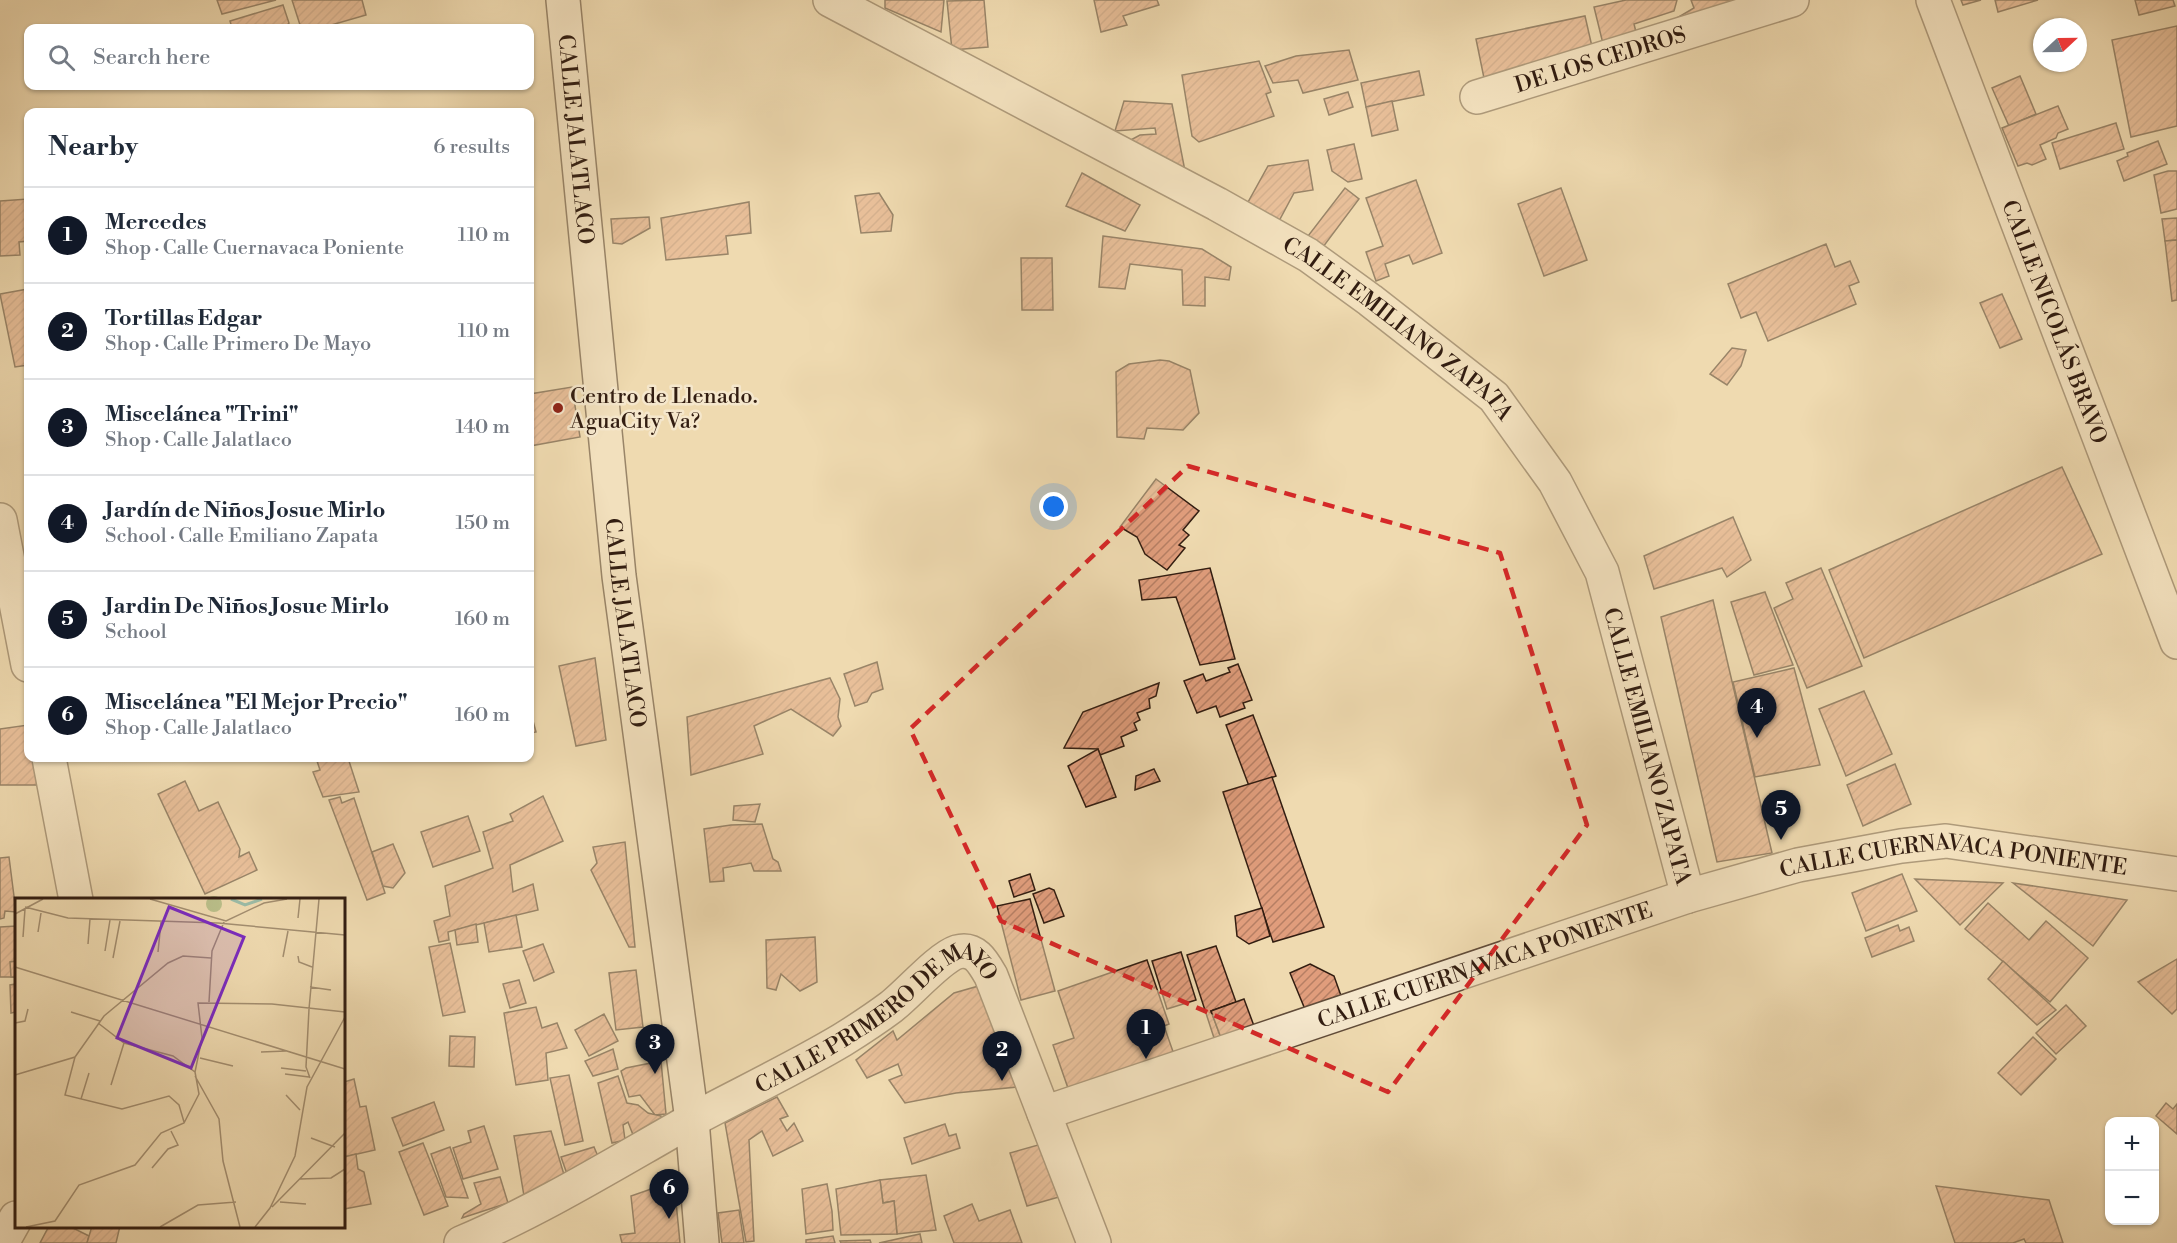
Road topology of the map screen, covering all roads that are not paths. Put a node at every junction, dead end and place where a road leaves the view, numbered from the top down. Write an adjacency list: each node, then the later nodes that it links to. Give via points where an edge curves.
1 (562, 0): 14 (street, CALLE JALATLACO, via 619,576)
2 (830, 0): 11 (street, CALLE EMILIANO ZAPATA, via 1308,255 1494,398 1555,482 1602,572)
3 (1792, 0): 5 (street, DE LOS CEDROS)
4 (1933, 0): 7 (street, CALLE NICOLÁS BRAVO)
5 (1478, 97)
6 (0, 520): 8 (street)
7 (2177, 642)
8 (24, 643)
9 (50, 762): 12 (street)
10 (2177, 874): 11 (street, CALLE CUERNAVACA PONIENTE, via 1946,841 1798,865)
11 (1688, 896): 13 (street, CALLE CUERNAVACA PONIENTE)
12 (76, 898)
13 (1044, 1113): 14 (street, CALLE PRIMERO DE MAYO, via 991,976 983,961 967,951 944,960 890,1007 842,1040); 19 (street)
14 (693, 1120): 17 (street, via 504,1225); 18 (street, CALLE JALATLACO)
15 (15, 1220): 16 (street)
16 (2, 1243)
17 (460, 1243)
18 (702, 1243)
19 (1094, 1243)

